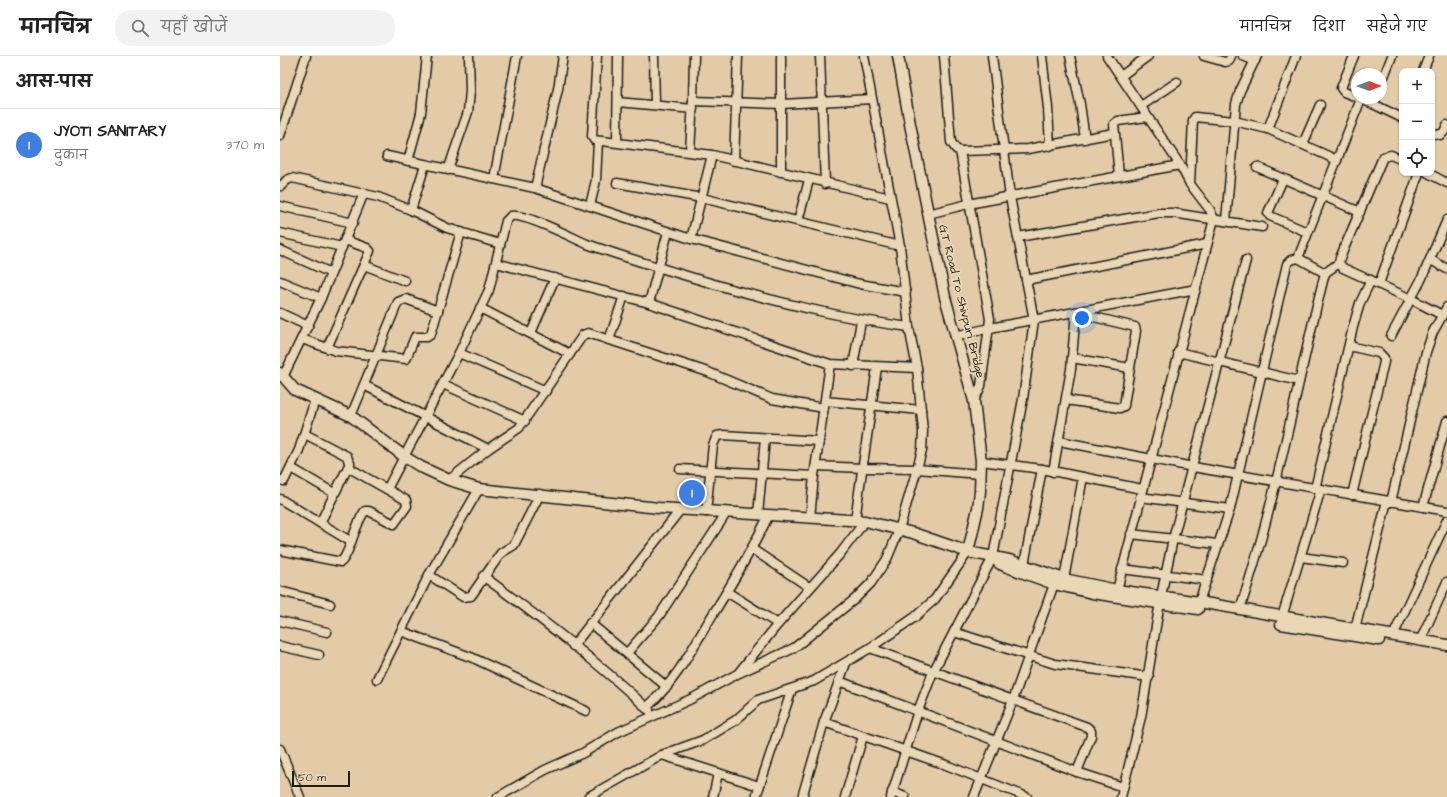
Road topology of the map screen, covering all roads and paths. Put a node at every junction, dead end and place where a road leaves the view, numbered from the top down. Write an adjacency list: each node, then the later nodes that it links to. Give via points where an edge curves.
1 (306, 56): 52 (street)
2 (427, 56): 65 (street, via 421,113)
3 (469, 56): 70 (street, via 468,112)
4 (518, 56): 75 (street)
5 (562, 56): 83 (street, via 558,89)
6 (597, 56): 54 (street, via 592,136)
7 (618, 56): 35 (street)
8 (654, 56): 41 (street)
9 (694, 56): 42 (street)
10 (738, 56): 37 (street)
11 (781, 56): 38 (street)
12 (820, 56): 36 (street)
13 (864, 56): 34 (street)
14 (898, 56): 94 (street, G.T Road To Shivpuri Bridge)
15 (944, 56): 59 (street, via 951,142 954,148)
16 (992, 56): 60 (street)
17 (1042, 56): 57 (street)
18 (1070, 56): 53 (street)
19 (1107, 56): 31 (street)
20 (1148, 56): 31 (street)
21 (1204, 56): 22 (street, via 1227,62)
22 (1231, 56)
23 (1243, 56): 28 (street)
24 (1296, 56): 49 (street)
25 (1354, 56): 33 (street, via 1340,88)
26 (1392, 56): 30 (street)
27 (1429, 56): 29 (street)
28 (1256, 58): 47 (street, via 1240,91)
29 (1424, 68)
30 (1387, 69)
31 (1121, 76): 44 (street)
32 (1177, 82): 44 (street)
33 (1351, 95)
34 (872, 98): 36 (street); 88 (street)
35 (618, 102): 41 (street); 55 (street)
36 (822, 103): 38 (street); 80 (street)
37 (737, 104): 38 (street); 42 (street); 66 (street)
38 (782, 104): 71 (street)
39 (1357, 104): 64 (street)
40 (1379, 104): 45 (street)
41 (655, 105): 42 (street)
42 (693, 105): 58 (street)
43 (1320, 105): 56 (street)
44 (1140, 106): 46 (street)
45 (1399, 116)
46 (1147, 117): 50 (street, via 1118,121 1114,124); 68 (street)
47 (1234, 121): 49 (street); 81 (street, via 1199,116 1193,120); 97 (street)
48 (1447, 125): 51 (street, via 1440,135)
49 (1268, 129): 56 (street)
50 (1114, 134): 53 (street); 72 (street)
51 (1435, 134)
52 (280, 136)
53 (1085, 139): 57 (street)
54 (598, 141): 55 (street); 91 (street, via 596,180)
55 (618, 142): 58 (street)
56 (1303, 144): 64 (street)
57 (1050, 146): 60 (street)
58 (690, 151): 61 (street)
59 (960, 151): 60 (street); 89 (street)
60 (1003, 151): 86 (street)
61 (712, 155): 66 (street); 87 (street)
62 (386, 156): 65 (street)
63 (1399, 159): 93 (street, via 1391,155 1384,157)
64 (1337, 160): 85 (street)
65 (408, 161): 67 (street)
66 (734, 161): 71 (street)
67 (425, 165): 70 (street); 92 (street)
68 (1180, 165): 72 (street); 81 (street)
69 (1257, 167): 76 (street)
70 (448, 170): 75 (street)
71 (781, 172): 77 (street)
72 (1119, 176): 86 (street)
73 (1418, 176): 126 (street)
74 (1434, 176): 79 (street)
75 (494, 179): 83 (street)
76 (1283, 179): 85 (street); 104 (street, via 1268,213)
77 (809, 180): 80 (street); 96 (street)
78 (617, 183): 87 (street)
79 (1447, 183)
80 (825, 184): 88 (street)
81 (1190, 184): 95 (street)
82 (280, 187): 84 (street, via 292,178)
83 (535, 188): 91 (street)
84 (364, 194): 92 (street); 99 (street)
85 (1322, 196): 93 (street); 104 (street)
86 (1010, 197): 89 (street); 105 (street)
87 (702, 198): 96 (street); 106 (street)
88 (890, 198): 110 (street)
89 (968, 204): 94 (street); 142 (street)
90 (280, 206): 99 (street)
91 (590, 206): 103 (street)
92 (412, 210): 102 (street, via 435,224)
93 (1360, 212): 116 (street)
94 (928, 214): 144 (street, G.T Road To Shivpuri Bridge)
95 (1214, 219): 97 (street); 105 (street, via 1159,213); 109 (street)
96 (798, 221): 110 (street)
97 (1226, 221): 100 (street)
98 (1447, 221): 114 (street)
99 (353, 223): 107 (street)
100 (1262, 227)
101 (280, 232): 107 (street)
102 (461, 232): 108 (street); 135 (street)
103 (668, 232): 106 (street); 118 (street)
104 (1308, 232): 112 (street)
105 (1018, 237): 123 (street)
106 (691, 239): 128 (street, via 860,284)
107 (344, 244): 117 (street, via 369,250); 120 (street)
108 (500, 244): 115 (street); 118 (street, via 506,222 511,216 521,215 568,236)
109 (1207, 244): 123 (street); 127 (street)
110 (900, 246): 128 (street)
111 (280, 250): 120 (street)
112 (1298, 258): 121 (street); 161 (street, via 1287,264)
113 (1246, 260): 155 (street)
114 (1431, 260): 119 (street); 131 (street)
115 (496, 263): 122 (street); 133 (street, via 489,290)
116 (1340, 264): 121 (street); 126 (street, via 1343,268)
117 (364, 265): 125 (street); 149 (street)
118 (659, 269): 132 (street); 139 (street)
119 (1447, 269)
120 (331, 273): 130 (street)
121 (1325, 273): 163 (street)
122 (555, 278): 129 (street); 143 (street)
123 (1026, 280): 138 (street)
124 (280, 281): 130 (street)
125 (406, 281)
126 (1375, 282): 131 (street); 148 (street, via 1360,303)
127 (1196, 289): 136 (street); 150 (street)
128 (906, 292): 141 (street)
129 (624, 296): 132 (street); 147 (street)
130 (321, 298): 140 (street)
131 (1411, 299): 134 (street); 145 (street)
132 (649, 303): 156 (street)
133 (480, 308): 143 (street); 151 (street)
134 (1445, 310): 213 (street, via 1426,352)
135 (438, 311): 153 (street, via 431,334 427,337 415,337 406,359); 153 (street, via 408,300 400,301)
136 (1080, 311): 138 (street); 154 (street); 160 (street, via 1135,327)
137 (280, 313): 140 (street)
138 (1034, 320): 142 (street); 187 (street)
139 (861, 321): 141 (street); 157 (street)
140 (308, 326): 146 (street)
141 (909, 327): 159 (street)
142 (990, 328): 144 (street); 169 (street, via 981,386)
143 (531, 333): 152 (street)
144 (955, 336): 169 (street, G.T Road To Shivpuri Bridge)
145 (1391, 336)
146 (302, 339): 149 (street); 162 (street)
147 (609, 340): 152 (street, via 585,334); 170 (street, via 708,372 772,399)
148 (1349, 346): 207 (street); 211 (street, via 1379,353 1384,358)
149 (327, 348): 153 (street)
150 (1178, 352): 155 (street); 184 (street)
151 (459, 353): 164 (street); 166 (street)
152 (570, 354): 166 (street)
153 (376, 355): 165 (street)
154 (1072, 358): 160 (street); 168 (street)
155 (1220, 362): 161 (street); 189 (street)
156 (830, 364): 157 (street); 170 (street)
157 (853, 366): 158 (street)
158 (877, 367): 159 (street); 171 (street)
159 (917, 368): 172 (street)
160 (1130, 368): 168 (street, via 1126,399 1122,408)
161 (1262, 373): 163 (street); 199 (street)
162 (281, 375): 167 (street, via 295,390)
163 (1298, 381): 203 (street)
164 (443, 384): 174 (street); 175 (street)
165 (364, 385): 173 (street); 174 (street)
166 (546, 391): 175 (street)
167 (315, 400): 173 (street); 177 (street)
168 (1066, 400): 180 (street)
169 (974, 401): 185 (street, G.T Road To Shivpuri Bridge)
170 (824, 404): 171 (street); 179 (street)
171 (871, 406): 172 (street); 191 (street)
172 (921, 410): 193 (street, via 923,440)
173 (351, 416): 183 (street)
174 (424, 418): 182 (street); 183 (street)
175 (525, 421): 182 (street)
176 (1447, 422): 181 (street)
177 (305, 434): 186 (street, via 347,456); 190 (street)
178 (766, 438): 179 (street); 195 (street, via 717,436); 197 (street)
179 (819, 441): 188 (street)
180 (1059, 441): 184 (street); 196 (street)
181 (1444, 442): 215 (street)
182 (488, 449): 202 (street)
183 (405, 457): 202 (street); 205 (street)
184 (1150, 459): 189 (street); 209 (street)
185 (980, 461): 187 (street); 198 (street, G.T Road To Shivpuri Bridge)
186 (350, 463): 205 (street, via 350,468); 208 (street)
187 (1011, 464): 194 (street); 235 (street)
188 (816, 466): 191 (street); 200 (street)
189 (1193, 467): 199 (street); 214 (street)
190 (291, 468): 204 (street); 208 (street)
191 (863, 468): 193 (street); 225 (street)
192 (680, 469): 195 (street)
193 (917, 469): 198 (street); 227 (street)
194 (1042, 470): 196 (street); 238 (street)
195 (709, 471): 197 (street); 219 (street)
196 (1053, 472): 201 (street)
197 (763, 474): 200 (street); 221 (street)
198 (980, 474): 234 (street, G.T Road To Shivpuri Bridge, via 978,508)
199 (1238, 475): 203 (street); 217 (street)
200 (814, 476): 223 (street)
201 (1083, 477): 209 (street); 243 (street)
202 (449, 480): 206 (street)
203 (1277, 482): 207 (street); 254 (street, via 1258,555)
204 (281, 483)
205 (387, 489): 230 (street, via 408,501 397,522 392,524 365,511)
206 (479, 489): 210 (street); 240 (street)
207 (1318, 489): 211 (street); 236 (street)
208 (334, 493): 226 (street)
209 (1141, 493): 214 (street); 228 (street)
210 (540, 494): 216 (street); 242 (street, via 514,545 500,553)
211 (1352, 494): 213 (street)
212 (280, 500): 226 (street)
213 (1389, 501): 215 (street); 259 (street)
214 (1183, 503): 217 (street); 229 (street)
215 (1423, 507): 218 (street)
216 (681, 509): 219 (street); 257 (street)
217 (1230, 509): 231 (street)
218 (1447, 511)
219 (706, 512): 220 (street)
220 (727, 512): 221 (street); 270 (street, via 659,616)
221 (758, 515): 222 (street)
222 (769, 515): 223 (street); 232 (street)
223 (810, 518): 225 (street)
224 (1447, 520): 263 (street)
225 (860, 521): 227 (street); 247 (street, via 840,554)
226 (320, 523): 230 (street)
227 (899, 530): 234 (street); 275 (street, via 883,566 855,599 803,642)
228 (1131, 534): 229 (street); 239 (street)
229 (1173, 539): 231 (street); 241 (street)
230 (350, 541): 233 (street, via 345,558 341,562)
231 (1217, 544): 244 (street)
232 (752, 549): 247 (street); 250 (street)
233 (280, 550)
234 (968, 552): 235 (street); 268 (street, via 935,599 915,617)
235 (993, 557): 238 (street); 246 (street, via 1000,564); 262 (street)
236 (1301, 557): 237 (street); 255 (street)
237 (1343, 563)
238 (1024, 565): 243 (street)
239 (1122, 569): 241 (street); 248 (street)
240 (429, 575): 242 (street, via 466,598 473,594); 260 (street)
241 (1165, 575): 244 (street); 251 (street)
242 (483, 576): 267 (street)
243 (1064, 579): 248 (street)
244 (1207, 580): 252 (street)
245 (1447, 582): 264 (street)
246 (1054, 584): 251 (street, via 1092,593); 272 (street)
247 (809, 587): 258 (street)
248 (1117, 590): 251 (street)
249 (280, 591): 253 (street)
250 (727, 592): 258 (street); 279 (street)
251 (1160, 600): 252 (street); 269 (street); 276 (street)
252 (1199, 602): 254 (street)
253 (330, 604)
254 (1240, 609): 255 (street)
255 (1282, 618): 259 (street)
256 (280, 621): 261 (street)
257 (590, 623): 267 (street); 270 (street)
258 (778, 624): 275 (street)
259 (1356, 629): 263 (street)
260 (401, 631): 277 (street); 283 (street, via 472,658)
261 (327, 632)
262 (954, 632): 272 (street); 274 (street)
263 (1393, 636): 264 (street)
264 (1420, 641): 265 (street)
265 (1447, 645)
266 (280, 646): 271 (street)
267 (573, 646): 282 (street)
268 (870, 648): 273 (street); 274 (street)
269 (1447, 652)
270 (627, 653): 279 (street)
271 (319, 655)
272 (1029, 657): 276 (street, via 1055,664); 281 (street)
273 (846, 663): 278 (street); 280 (street, via 814,681)
274 (933, 672): 281 (street); 284 (street)
275 (739, 673): 285 (street)
276 (1149, 677): 297 (street)
277 (377, 679)
278 (839, 681): 284 (street); 286 (street)
279 (668, 687): 282 (street)
280 (792, 689): 291 (street, via 758,700 736,720 703,740); 296 (street)
281 (1013, 700): 288 (street); 293 (street, via 1090,729 1091,736)
282 (646, 708): 285 (street)
283 (586, 711)
284 (918, 711): 288 (street); 290 (street)
285 (654, 716): 301 (street, via 618,732)
286 (824, 722): 287 (street); 305 (street)
287 (863, 736): 290 (street); 306 (street)
288 (998, 741): 293 (street); 295 (street)
289 (280, 749): 292 (street)
290 (905, 751): 295 (street); 299 (street)
291 (662, 755): 294 (street); 298 (street)
292 (282, 762): 300 (street)
293 (1077, 772): 297 (street)
294 (718, 773): 296 (street); 303 (street)
295 (982, 779): 308 (street); 309 (street)
296 (760, 786): 304 (street)
297 (1123, 787): 310 (street)
298 (598, 795): 302 (street)
299 (891, 795): 307 (street)
300 (300, 797)
301 (498, 797)
302 (588, 797)
303 (714, 797)
304 (756, 797)
305 (802, 797)
306 (845, 797)
307 (905, 797)
308 (974, 797)
309 (1027, 797)
310 (1121, 797)

